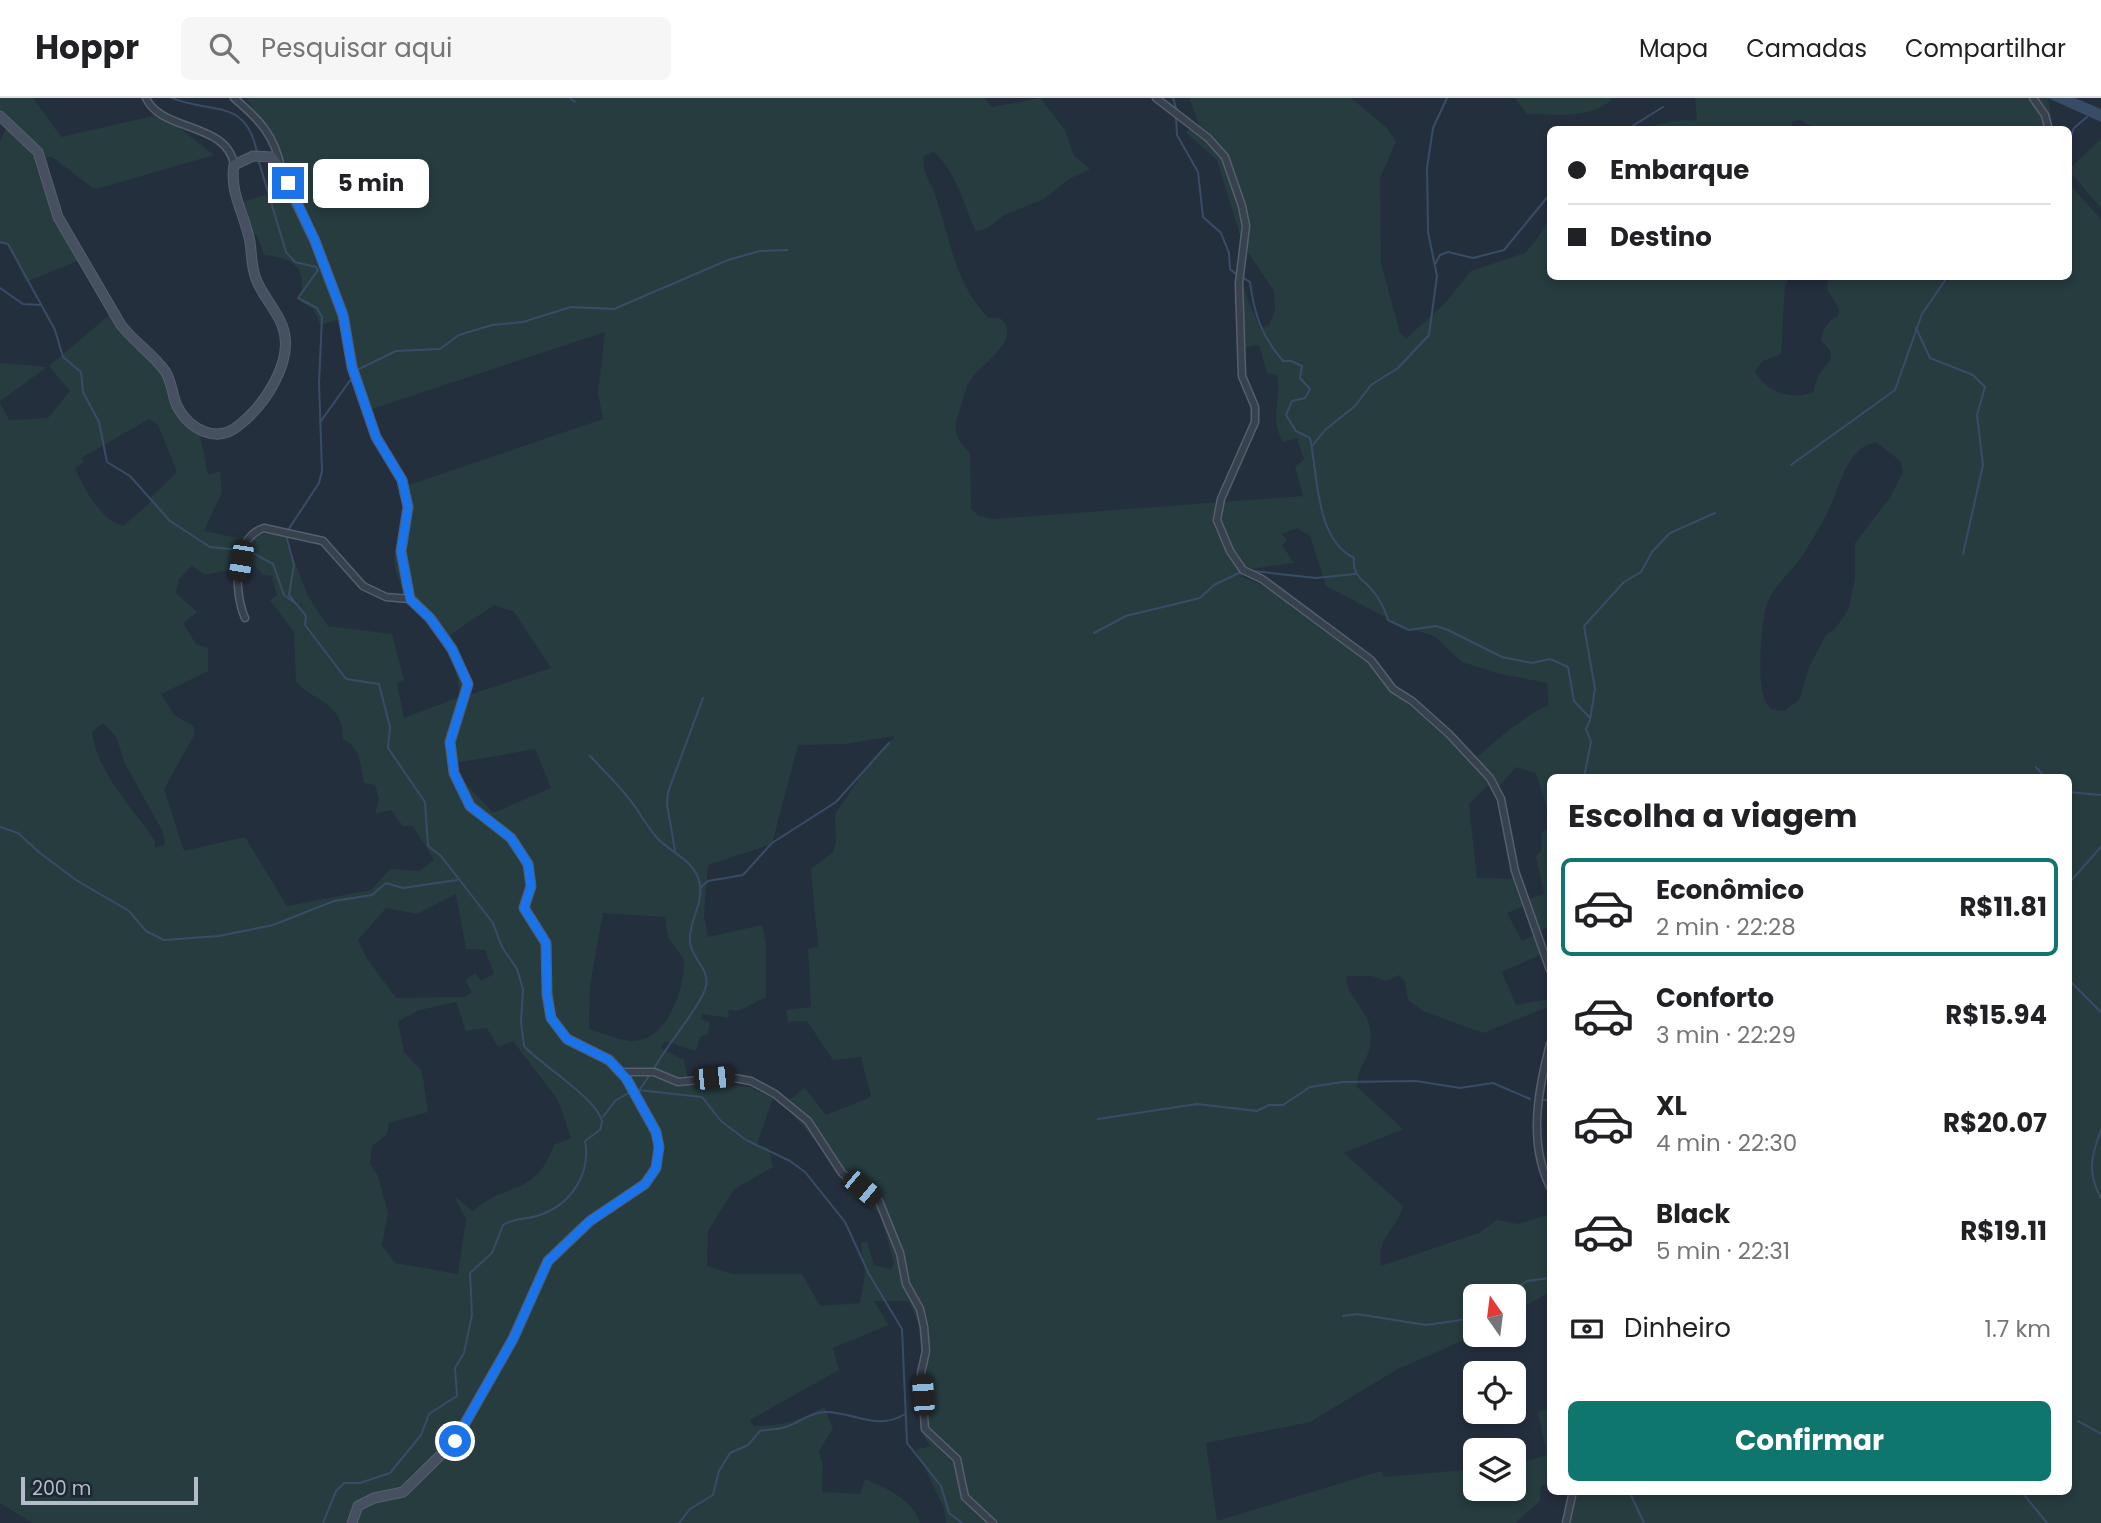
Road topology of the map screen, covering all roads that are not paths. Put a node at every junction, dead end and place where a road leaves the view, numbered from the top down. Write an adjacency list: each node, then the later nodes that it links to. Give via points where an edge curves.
1 (146, 98): 7 (street, via 160,113 222,143)
2 (234, 98): 8 (street, via 272,136)
3 (1156, 98): 11 (street, via 1225,157 1246,226 1239,283 1242,376 1255,407 1255,422 1221,499 1217,520 1230,551 1243,570 1262,579 1371,660 1392,689 1449,734 1490,778 1501,799 1515,871)
4 (2033, 98): 6 (street)
5 (0, 116): 7 (street, via 38,152 58,217 121,325 163,368 178,408 190,423 212,434 233,430 264,402 274,384 284,343 284,329 252,267)
6 (2048, 126)
7 (234, 164): 8 (street, via 257,156 272,157)
8 (281, 170): 9 (street, via 343,315 352,367 376,437 402,480 408,507 401,551)
9 (410, 599): 10 (street, via 386,597 363,586 323,541 264,528 247,540 241,561 237,594); 13 (street, via 452,649 468,684 450,742 454,773 470,806 511,838 528,864 531,886 524,908 546,943 551,1018 567,1039 609,1060)
10 (244, 618)
11 (1547, 962)
12 (1547, 1067): 14 (street, via 1536,1105 1540,1158)
13 (620, 1072): 16 (street, via 656,1132 656,1168 645,1184 590,1221 548,1261 513,1339 455,1441 403,1492 358,1506); 17 (street, via 654,1072 678,1082 729,1077 751,1081 808,1121 842,1173 879,1201 924,1327 925,1429 957,1459 965,1496)
14 (1547, 1178)
15 (1572, 1495): 18 (street)
16 (352, 1523)
17 (993, 1523)
18 (1566, 1523)

